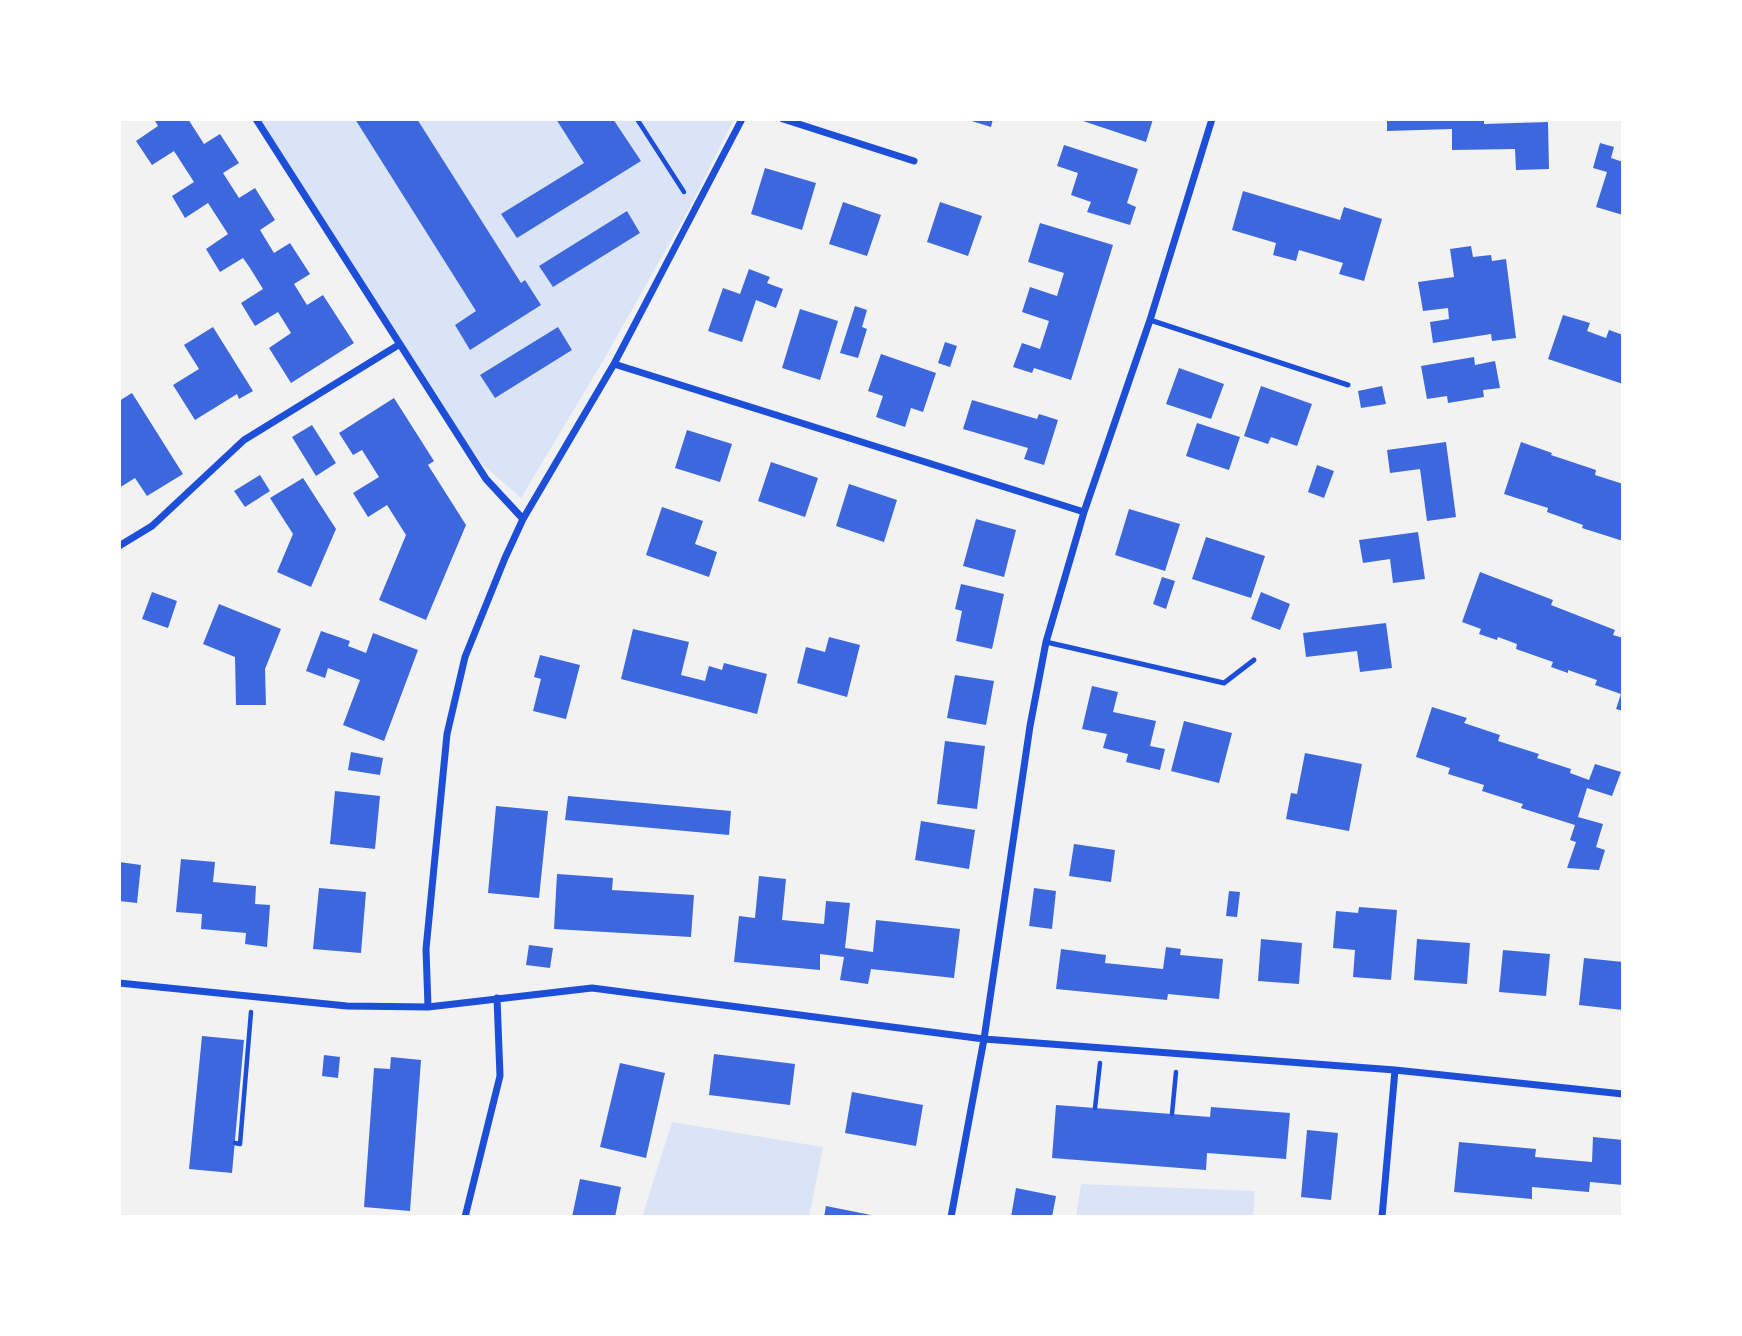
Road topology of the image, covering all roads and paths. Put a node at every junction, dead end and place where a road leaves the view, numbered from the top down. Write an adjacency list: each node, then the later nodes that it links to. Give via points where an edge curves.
1 (256, 119): 9 (street)
2 (636, 119): 7 (path)
3 (742, 119): 7 (street)
4 (783, 119): 6 (street)
5 (1212, 119): 8 (street)
6 (914, 161)
7 (695, 209): 10 (street)
8 (1150, 320): 11 (lane); 12 (street)
9 (400, 344): 13 (street, via 486,479); 14 (street, via 244,440 152,526)
10 (614, 364): 12 (street); 13 (street)
11 (1348, 385)
12 (1084, 512): 15 (street)
13 (523, 519): 20 (street, via 465,657 447,734 426,949)
14 (119, 546)
15 (1046, 642): 16 (lane, via 1224,683); 21 (street)
16 (1254, 660)
17 (119, 984): 18 (street)
18 (253, 997): 20 (street, via 347,1006); 28 (path, via 240,1144)
19 (497, 998): 20 (street); 21 (street, via 592,988); 29 (street, via 500,1076)
20 (428, 1007)
21 (984, 1039): 22 (street); 30 (street)
22 (1101, 1048): 23 (street); 26 (path)
23 (1178, 1054): 24 (street); 27 (path)
24 (1395, 1070): 25 (street); 31 (street)
25 (1623, 1094)
26 (1095, 1108)
27 (1172, 1114)
28 (234, 1143)
29 (465, 1217)
30 (951, 1217)
31 (1382, 1217)

